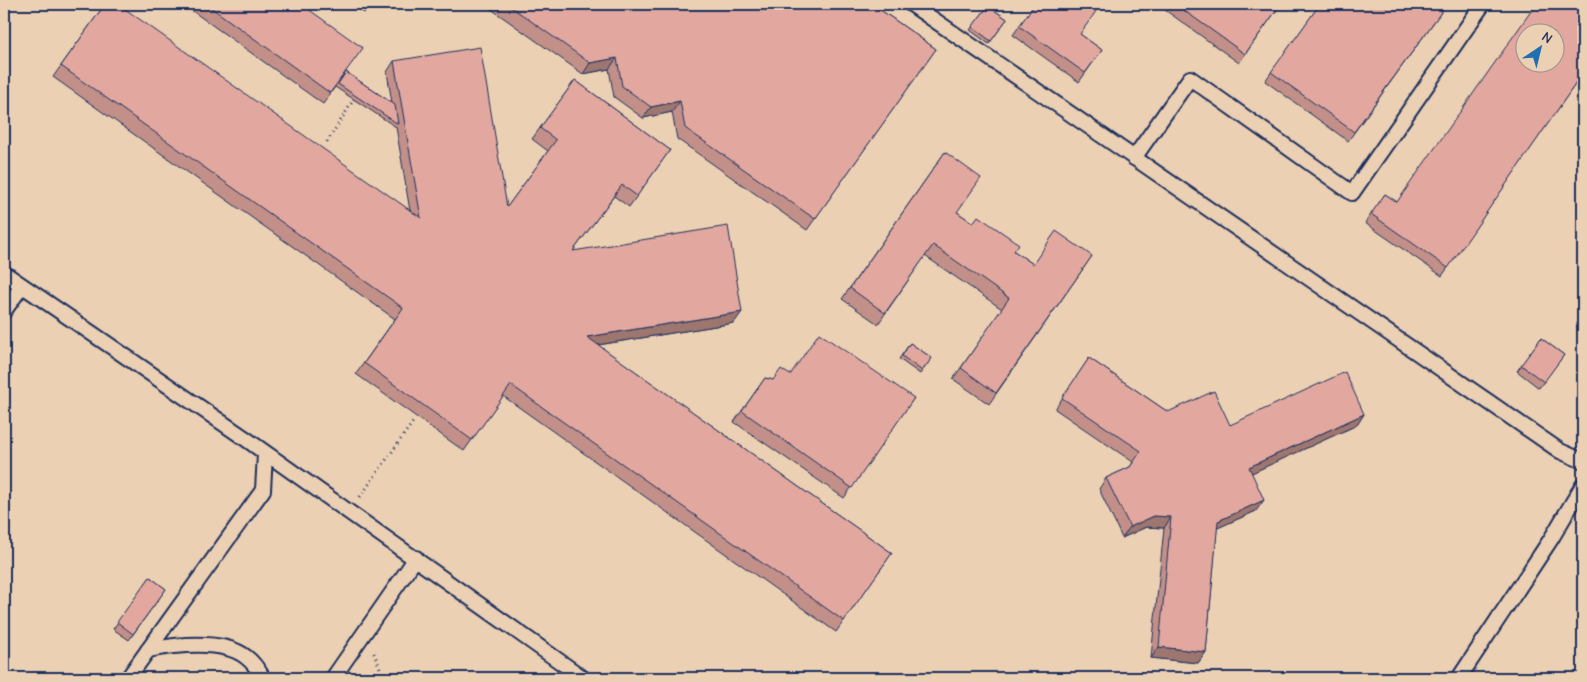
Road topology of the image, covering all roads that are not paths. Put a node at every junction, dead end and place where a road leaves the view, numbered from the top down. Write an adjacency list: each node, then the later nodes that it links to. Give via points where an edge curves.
1 (911, 4): 3 (lane)
2 (1483, 4): 3 (lane, via 1352,193 1190,78)
3 (1134, 158): 8 (lane, via 1560,451)
4 (4, 273): 5 (lane)
5 (22, 286): 6 (lane); 7 (lane)
6 (4, 312)
7 (265, 454): 10 (lane); 11 (lane, via 263,490)
8 (1583, 461)
9 (1583, 485): 16 (lane)
10 (416, 558): 14 (lane); 15 (lane)
11 (148, 650): 12 (lane); 13 (lane, via 188,645 230,650 246,657)
12 (128, 678)
13 (263, 678)
14 (333, 678)
15 (583, 678)
16 (1459, 678)

